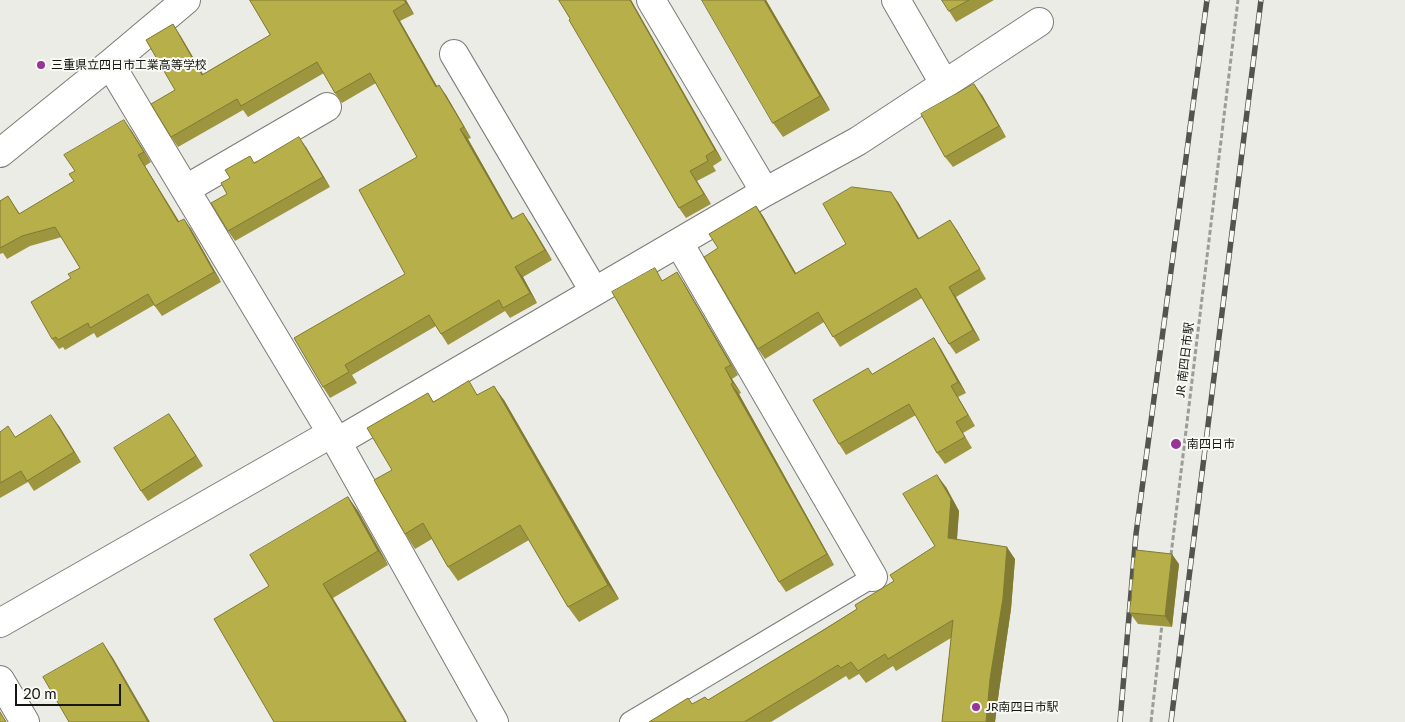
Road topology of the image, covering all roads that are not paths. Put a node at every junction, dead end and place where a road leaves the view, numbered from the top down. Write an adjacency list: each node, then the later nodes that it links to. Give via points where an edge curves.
1 (186, 0): 6 (street)
2 (651, 0): 11 (street)
3 (896, 0): 7 (street)
4 (1039, 22): 7 (street)
5 (454, 54): 13 (street)
6 (110, 64): 9 (street); 10 (street)
7 (945, 85): 11 (street, via 858,142)
8 (327, 107): 10 (street)
9 (0, 153)
10 (186, 189): 14 (street)
11 (765, 192): 12 (street)
12 (679, 243): 13 (street); 15 (street)
13 (594, 291): 14 (street)
14 (335, 438): 16 (street); 19 (street)
15 (873, 577): 20 (lane)
16 (0, 623)
17 (0, 680): 18 (street)
18 (25, 722)
19 (494, 722)
20 (630, 722)

